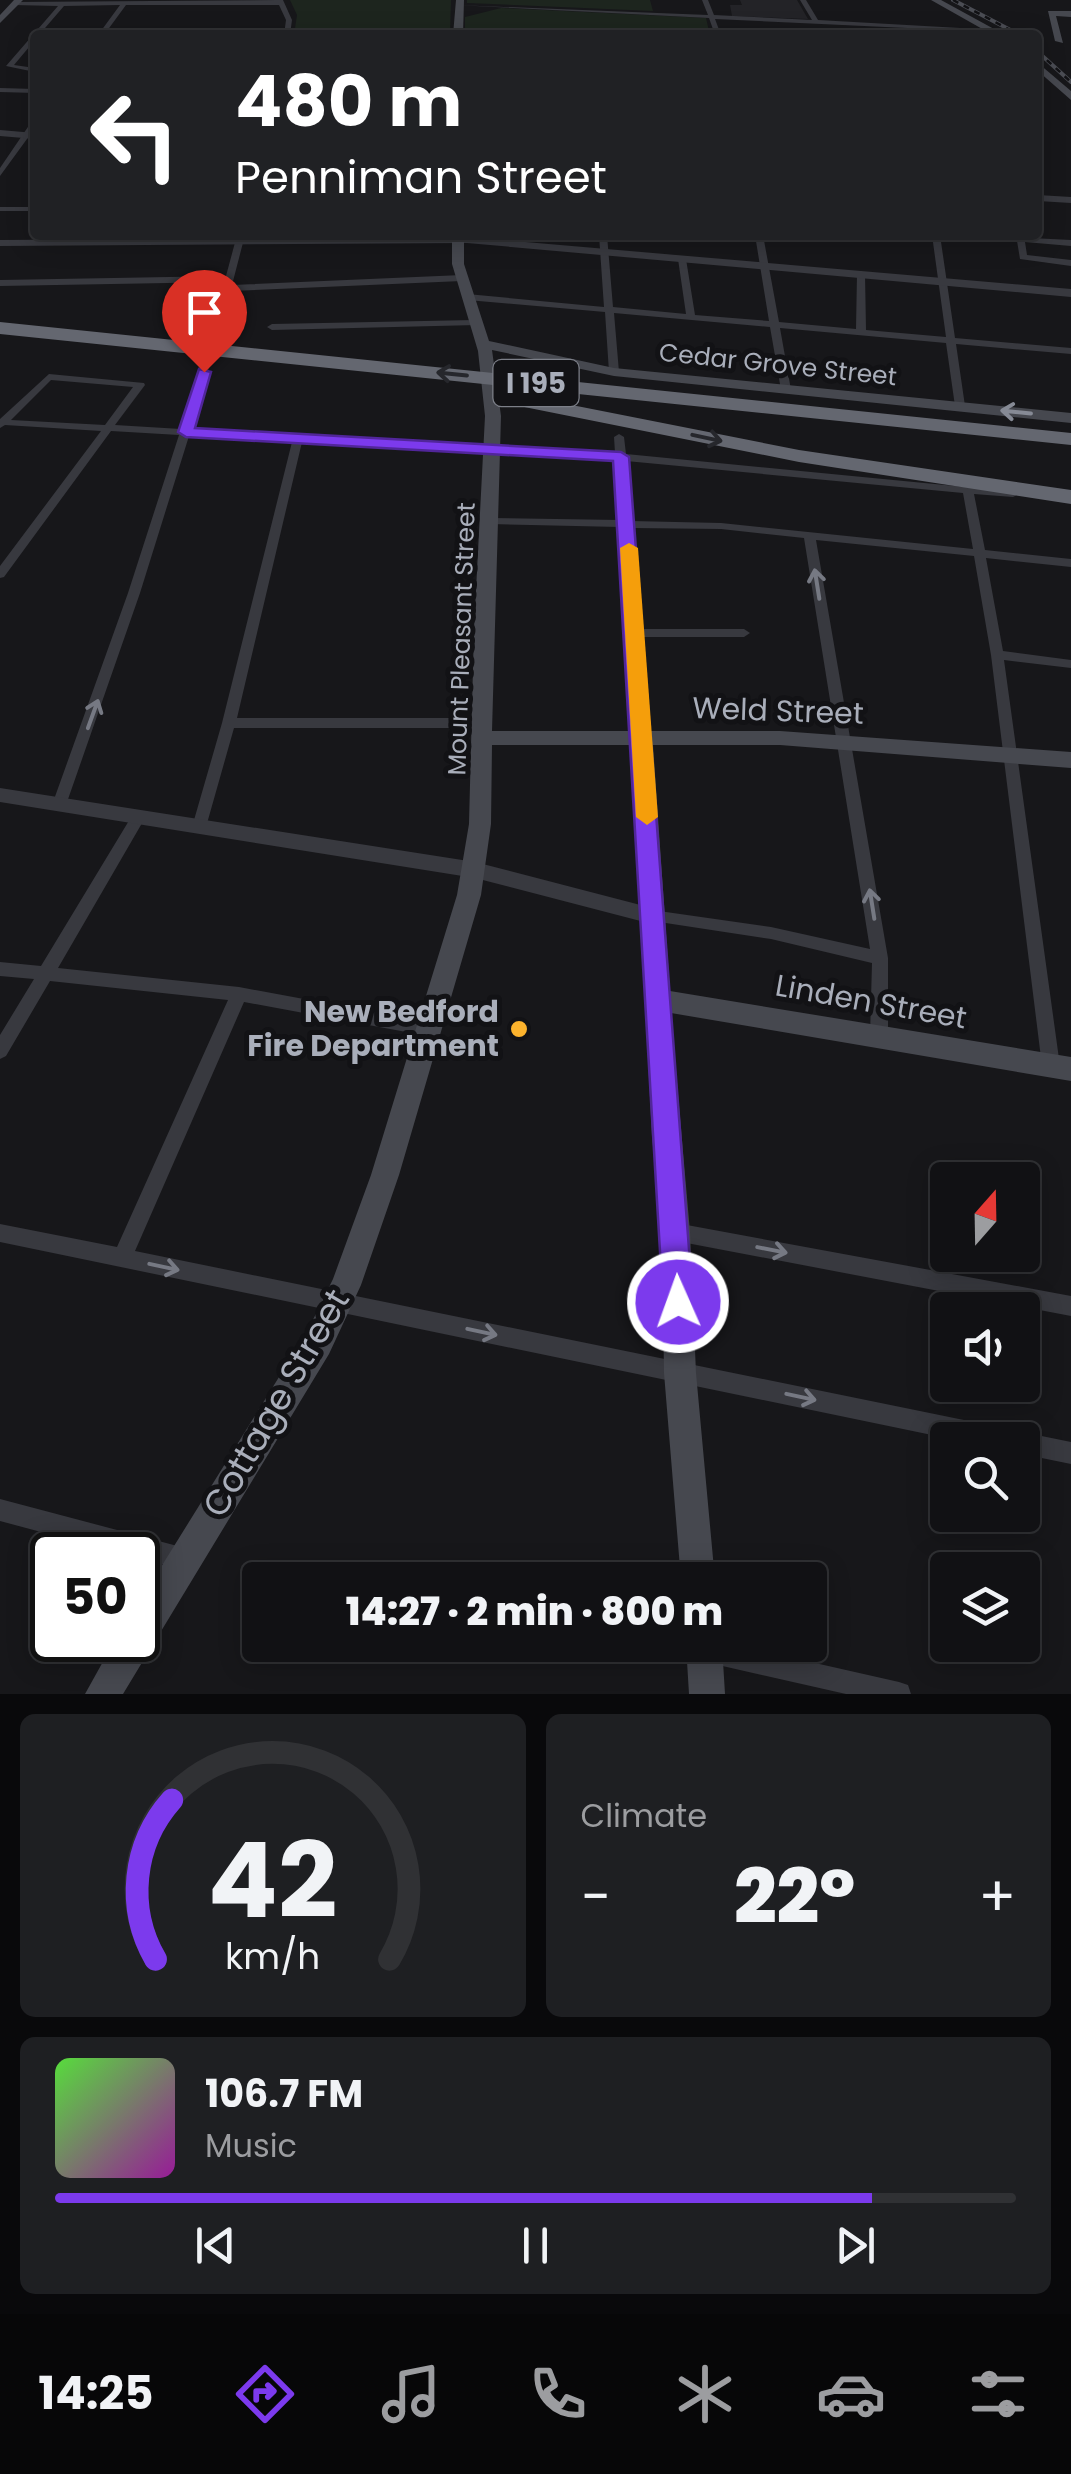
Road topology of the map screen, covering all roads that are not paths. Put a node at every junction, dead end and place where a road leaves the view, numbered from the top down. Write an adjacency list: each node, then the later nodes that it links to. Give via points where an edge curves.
1 (705, 0): 12 (street)
2 (802, 0): 14 (street)
3 (935, 0): 21 (main road)
4 (64, 2): 8 (street); 9 (street); 15 (street)
5 (183, 2): 6 (street); 9 (street)
6 (280, 2): 17 (street)
7 (459, 2): 12 (street); 18 (main road)
8 (15, 4): 10 (street); 13 (main road)
9 (124, 4): 16 (street)
10 (0, 8)
11 (1071, 14): 23 (main road, via 1052,13)
12 (713, 17): 14 (street); 19 (street)
13 (0, 20)
14 (816, 22): 20 (street)
15 (40, 30)
16 (105, 30)
17 (288, 30)
18 (458, 30)
19 (717, 30)
20 (947, 30)
21 (990, 30)
22 (30, 42): 24 (street, via 9,66)
23 (1060, 42)
24 (30, 69)
25 (1042, 70): 28 (main road)
26 (0, 90): 27 (street)
27 (30, 90)
28 (1071, 97)
29 (0, 133): 30 (street)
30 (30, 136): 31 (street)
31 (1, 170)
32 (1042, 198): 33 (street)
33 (1071, 200)
34 (30, 208): 35 (street)
35 (0, 209)
36 (144, 240): 46 (street)
37 (239, 240): 55 (street)
38 (458, 240): 52 (main road, Mount Pleasant Street)
39 (479, 240): 47 (street)
40 (604, 240): 47 (street)
41 (760, 240): 50 (street)
42 (937, 240): 53 (street)
43 (1020, 240): 49 (street, via 1023,258)
44 (1042, 240): 45 (street)
45 (1071, 242)
46 (0, 243)
47 (606, 252): 48 (street); 58 (street)
48 (682, 259): 50 (street); 59 (street)
49 (1071, 263)
50 (766, 266): 51 (street); 61 (street)
51 (861, 274): 53 (street); 64 (street)
52 (462, 278): 55 (street); 57 (main road, Mount Pleasant Street)
53 (944, 281): 56 (street); 65 (street)
54 (0, 283): 55 (street)
55 (228, 284): 76 (street)
56 (1071, 293)
57 (467, 297): 58 (street); 60 (main road, Mount Pleasant Street)
58 (610, 306): 59 (street); 69 (street)
59 (691, 316): 61 (street)
60 (474, 323): 62 (street); 68 (main road, Mount Pleasant Street)
61 (776, 324): 64 (street); 70 (street)
62 (272, 326)
63 (0, 328): 71 (highway, I 195, one-way to 63)
64 (861, 332): 65 (street)
65 (951, 340): 67 (street); 72 (street)
66 (0, 344): 71 (highway, I 195)
67 (1071, 350)
68 (485, 351): 69 (main road, Cedar Grove Street); 71 (main road, Mount Pleasant Street)
69 (614, 372): 70 (main road, Cedar Grove Street)
70 (786, 390): 71 (highway); 72 (main road, Cedar Grove Street)
71 (502, 397): 78 (highway, I 195); 80 (main road, Mount Pleasant Street); 81 (highway, I 195); 84 (highway, one-way to 84, via 799,456)
72 (960, 406): 73 (main road, Cedar Grove Street, one-way to 72)
73 (1071, 418)
74 (1, 423): 75 (street); 75 (street, via 48,377 140,385)
75 (108, 428): 76 (street); 90 (street)
76 (186, 432): 79 (street); 102 (street, one-way to 76)
77 (620, 437): 82 (street)
78 (1071, 439)
79 (297, 441): 80 (street); 95 (street)
80 (493, 450): 82 (street); 85 (main road, Mount Pleasant Street)
81 (1071, 450)
82 (621, 457): 83 (street); 86 (street)
83 (968, 489): 84 (street); 88 (street)
84 (1071, 499)
85 (490, 522): 86 (street); 96 (main road, Mount Pleasant Street)
86 (627, 524): 87 (street); 91 (street)
87 (809, 534): 88 (street); 98 (street, one-way to 87)
88 (980, 553): 89 (street); 93 (street)
89 (1071, 563)
90 (0, 574)
91 (634, 633): 92 (street); 97 (street)
92 (744, 633)
93 (997, 655): 94 (street); 99 (street)
94 (1071, 664)
95 (229, 723): 96 (street); 104 (street)
96 (482, 731): 97 (main road, Weld Street); 105 (main road, Mount Pleasant Street)
97 (642, 738): 98 (main road, Weld Street); 106 (main road)
98 (843, 741): 99 (main road, Weld Street); 107 (street, one-way to 98)
99 (1008, 754): 100 (main road, Weld Street); 115 (street)
100 (1071, 760)
101 (0, 795): 102 (street)
102 (59, 805): 103 (street)
103 (138, 818): 104 (street); 109 (street)
104 (199, 827): 105 (street)
105 (475, 870): 106 (street); 112 (main road, Cottage Street)
106 (652, 916): 107 (street, via 772,933); 111 (main road)
107 (880, 958): 113 (street)
108 (0, 969): 109 (street)
109 (44, 972): 110 (street); 114 (street)
110 (239, 994): 112 (street); 118 (street)
111 (660, 1000): 113 (main road, Linden Street); 116 (main road)
112 (428, 1029): 119 (main road, Cottage Street, via 380,1192)
113 (879, 1036): 115 (main road, Linden Street)
114 (0, 1051)
115 (1061, 1067)
116 (676, 1232): 120 (street, one-way to 120); 121 (main road)
117 (0, 1233): 118 (street)
118 (122, 1258): 119 (street, one-way to 119)
119 (338, 1302): 121 (street, one-way to 121); 126 (main road, Cottage Street)
120 (1071, 1306)
121 (680, 1372): 122 (street, one-way to 122); 127 (main road)
122 (930, 1424)
123 (1040, 1447): 124 (street)
124 (1071, 1453)
125 (0, 1510): 126 (street)
126 (185, 1559): 128 (main road, Cottage Street)
127 (696, 1562)
128 (160, 1599)
129 (122, 1662): 132 (main road, Cottage Street)
130 (705, 1662): 133 (main road)
131 (763, 1662): 134 (street)
132 (103, 1694)
133 (707, 1694)
134 (899, 1694)

